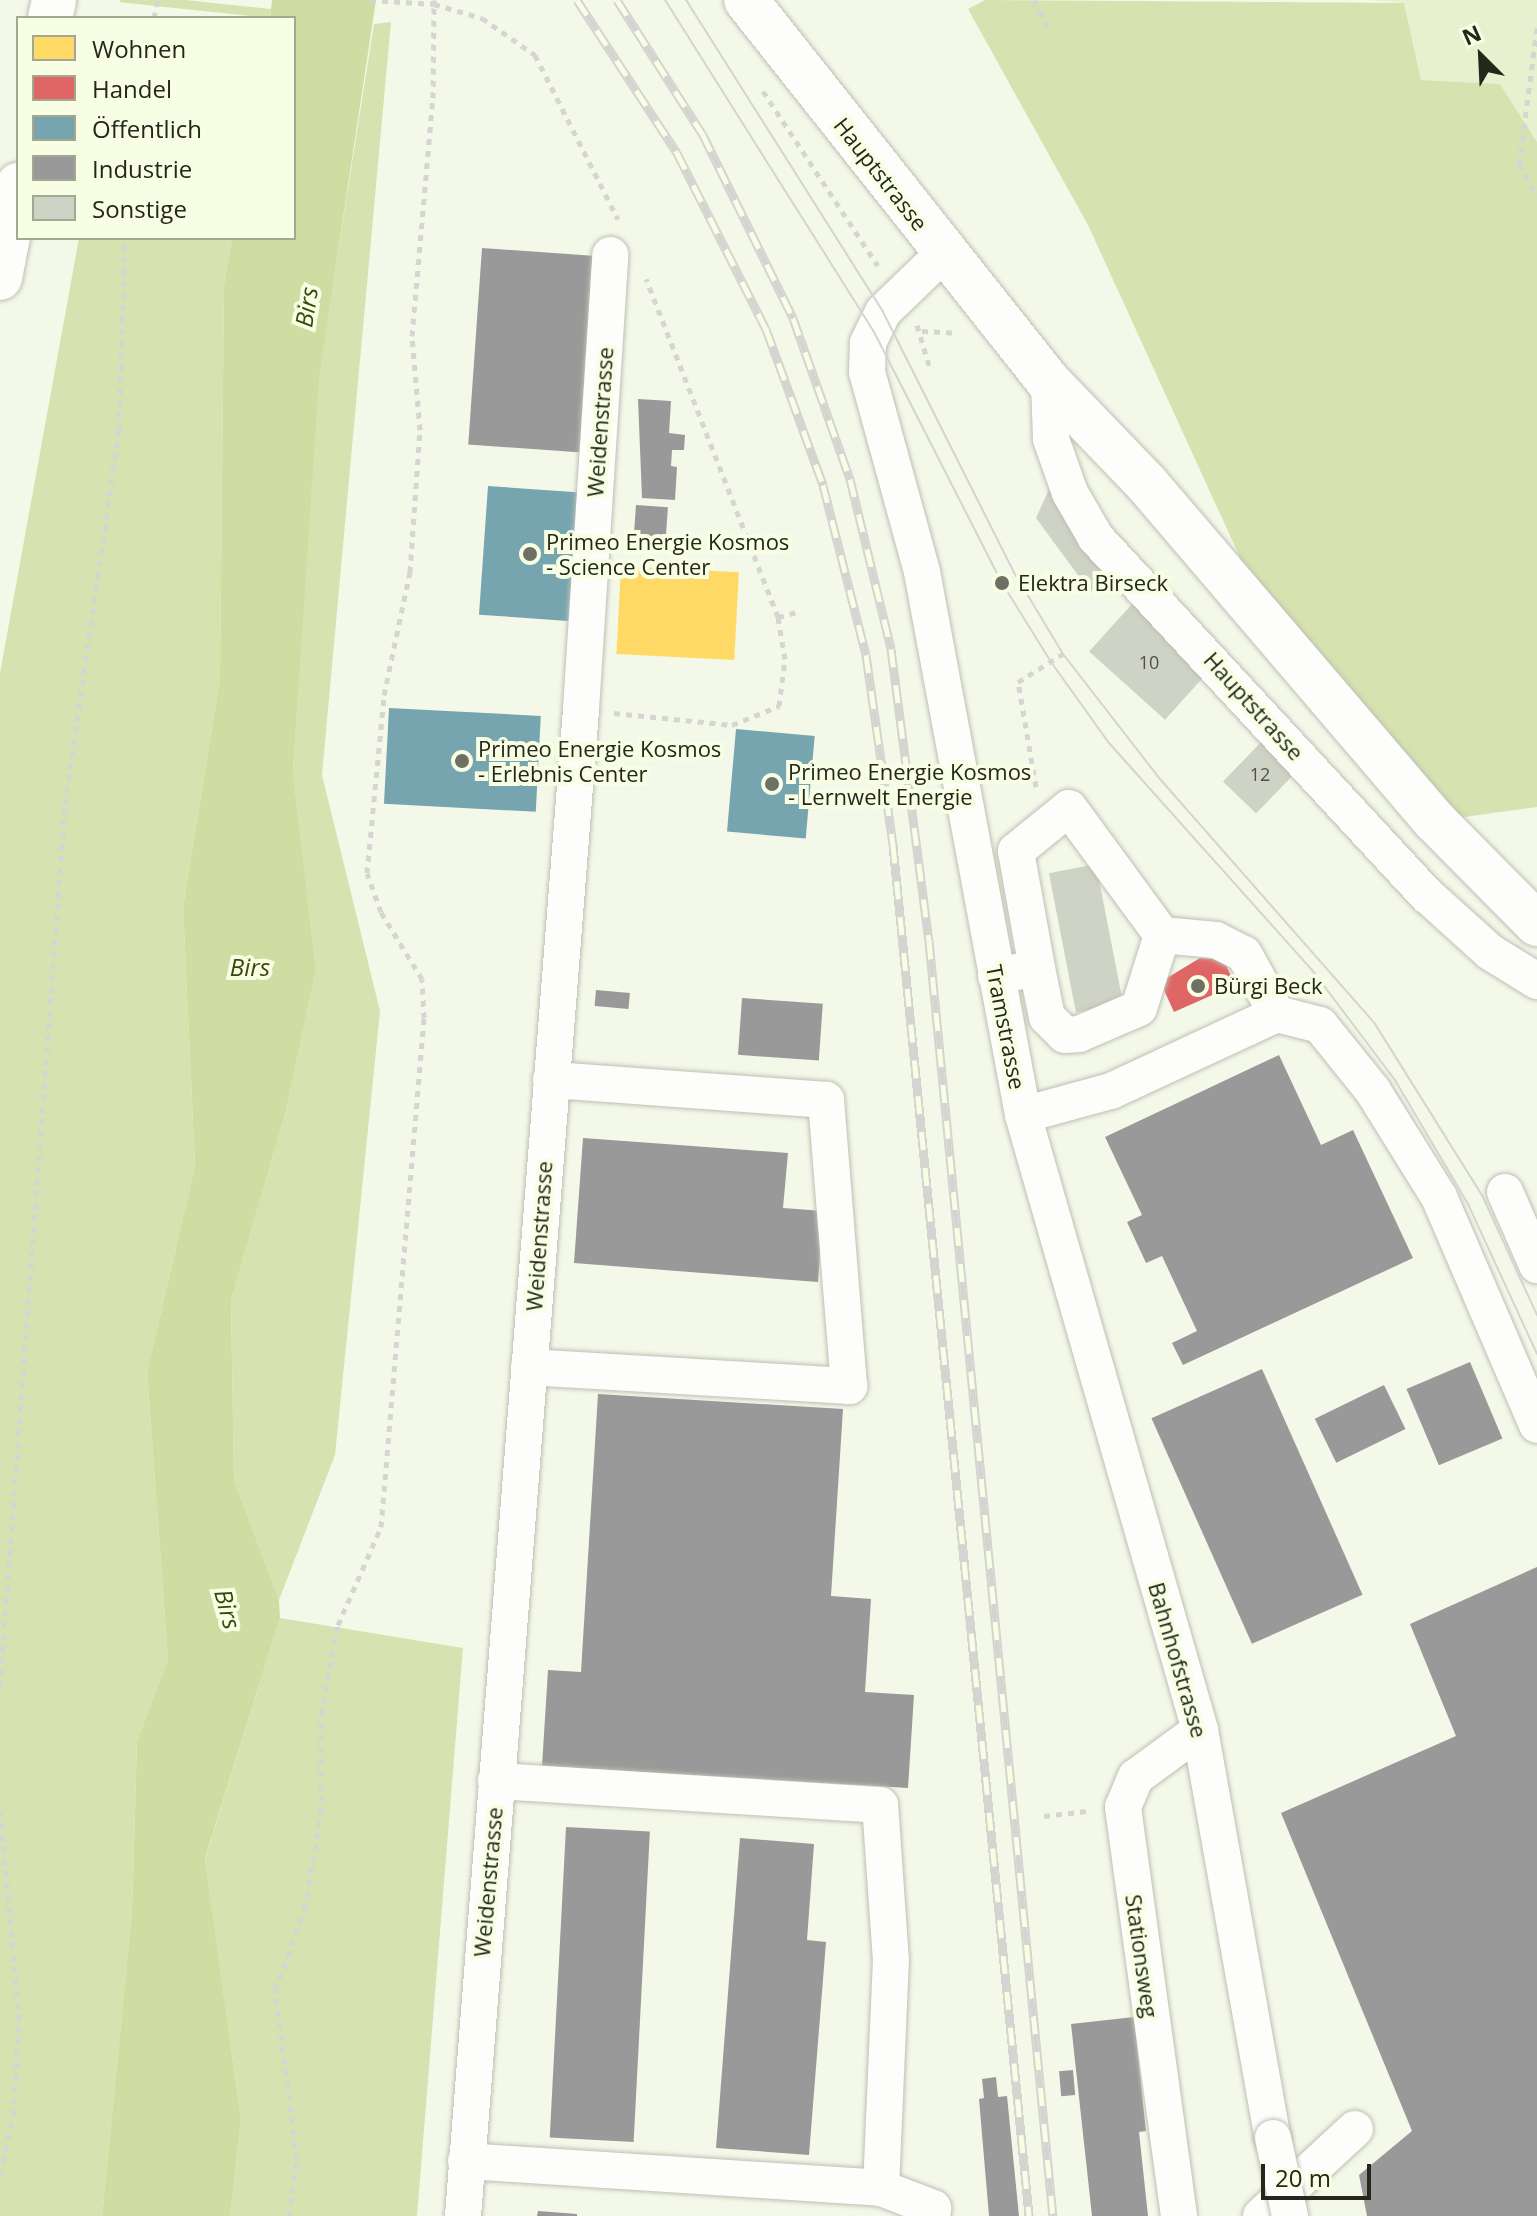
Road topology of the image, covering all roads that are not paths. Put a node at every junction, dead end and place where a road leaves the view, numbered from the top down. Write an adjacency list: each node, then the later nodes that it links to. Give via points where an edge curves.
1 (746, 0): 3 (main road, Hauptstrasse)
2 (16, 195): 5 (main road)
3 (943, 254): 6 (main road, Hauptstrasse); 10 (street, Tramstrasse, via 897,294 873,330 865,357 922,572)
4 (610, 255): 13 (street, Weidenstrasse)
5 (0, 278)
6 (1049, 382): 7 (main road, Hauptstrasse, via 1147,484 1435,821); 11 (street, Hauptstrasse, via 1051,439 1070,493 1096,538 1427,895 1490,952)
7 (1537, 924)
8 (1162, 935): 9 (street, via 1139,1008 1079,1034 1065,1035 1047,1017); 9 (street, via 1069,808 1016,851); 12 (street, via 1216,940 1244,954)
9 (1037, 968): 10 (street)
10 (996, 976): 14 (street, Tramstrasse)
11 (1537, 981)
12 (1277, 1014): 14 (street, Tramstrasse, via 1111,1091); 18 (street, via 1320,1025 1373,1091 1439,1197)
13 (551, 1080): 17 (street, Weidenstrasse); 17 (street, via 826,1100 849,1386)
14 (1023, 1115): 19 (street, Bahnhofstrasse)
15 (1505, 1192): 16 (street)
16 (1537, 1265)
17 (529, 1367): 20 (street, Weidenstrasse)
18 (1537, 1425)
19 (1200, 1730): 26 (street, Stationsweg, via 1136,1777 1123,1807); 28 (street, Bahnhofstrasse, bridge)
20 (496, 1781): 22 (street, Weidenstrasse); 23 (street, via 880,1805 891,1961)
21 (1355, 2129): 27 (street)
22 (466, 2161): 23 (street); 24 (street, Weidenstrasse)
23 (881, 2188): 25 (street, via 933,2208)
24 (463, 2216)
25 (932, 2216)
26 (1179, 2216)
27 (1261, 2216)
28 (1290, 2216)

